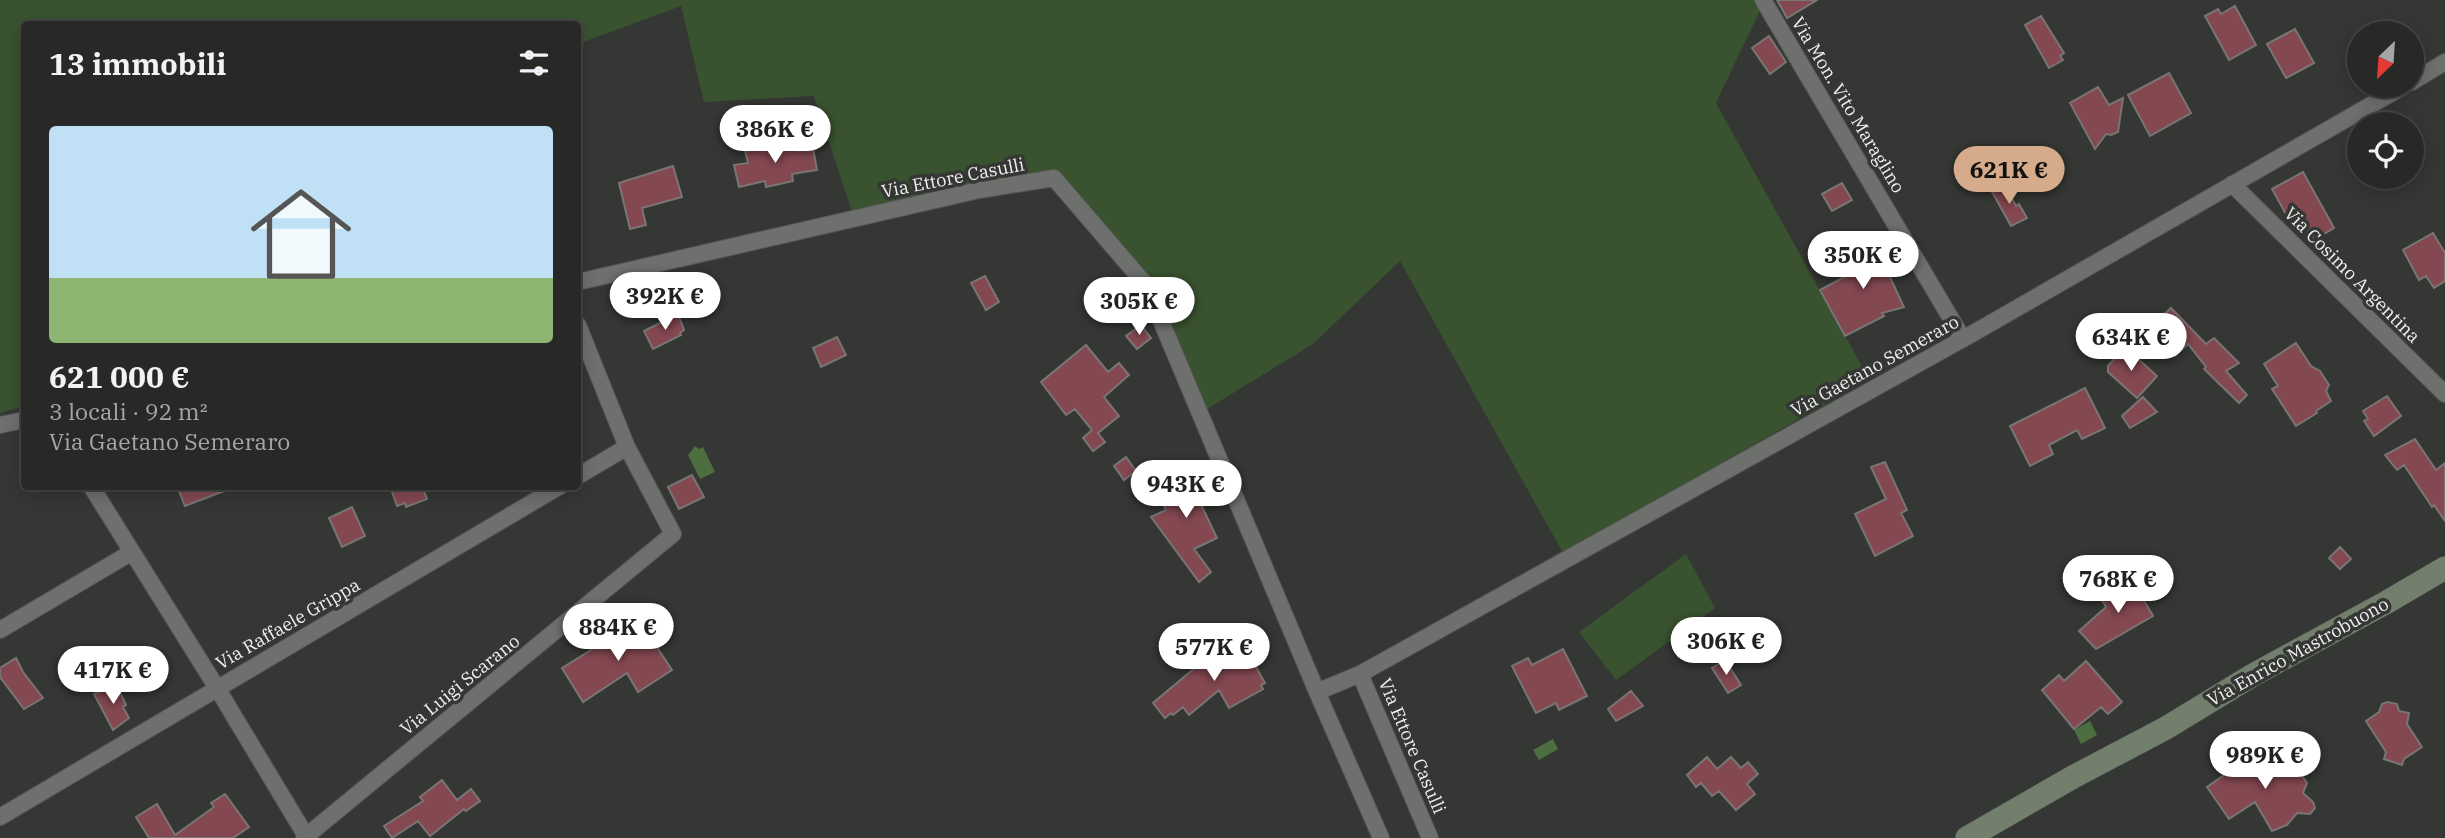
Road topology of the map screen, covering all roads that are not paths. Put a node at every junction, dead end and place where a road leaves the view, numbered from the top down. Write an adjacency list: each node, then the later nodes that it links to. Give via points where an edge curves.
1 (1763, 0): 8 (street, Via Mon. Vito Maraglino)
2 (2445, 62): 3 (street)
3 (2424, 75)
4 (2383, 98): 5 (street, Via Gaetano Semeraro)
5 (2232, 184): 8 (street, Via Gaetano Semeraro); 9 (street, Via Cosimo Argentina)
6 (581, 281): 21 (street, Via Ettore Casulli, via 979,190 1055,178 1146,285)
7 (581, 332): 12 (street)
8 (1963, 339): 19 (street, Via Gaetano Semeraro)
9 (2445, 394)
10 (21, 421): 11 (street)
11 (0, 425)
12 (627, 447): 13 (street); 23 (street, Via Luigi Scarano, via 673,534)
13 (581, 474)
14 (93, 490): 16 (street)
15 (553, 490): 20 (street, Via Raffaele Grippa)
16 (132, 552): 18 (street); 20 (street)
17 (2445, 568): 26 (street, Via Enrico Mastrobuono)
18 (0, 630)
19 (1360, 674): 21 (street, Via Ettore Casulli); 25 (street, Via Ettore Casulli)
20 (217, 688): 22 (street, Via Raffaele Grippa); 23 (street)
21 (1317, 692): 24 (street, Via Ettore Casulli)
22 (0, 817)
23 (305, 837)
24 (1381, 838)
25 (1430, 838)
26 (1967, 838)

